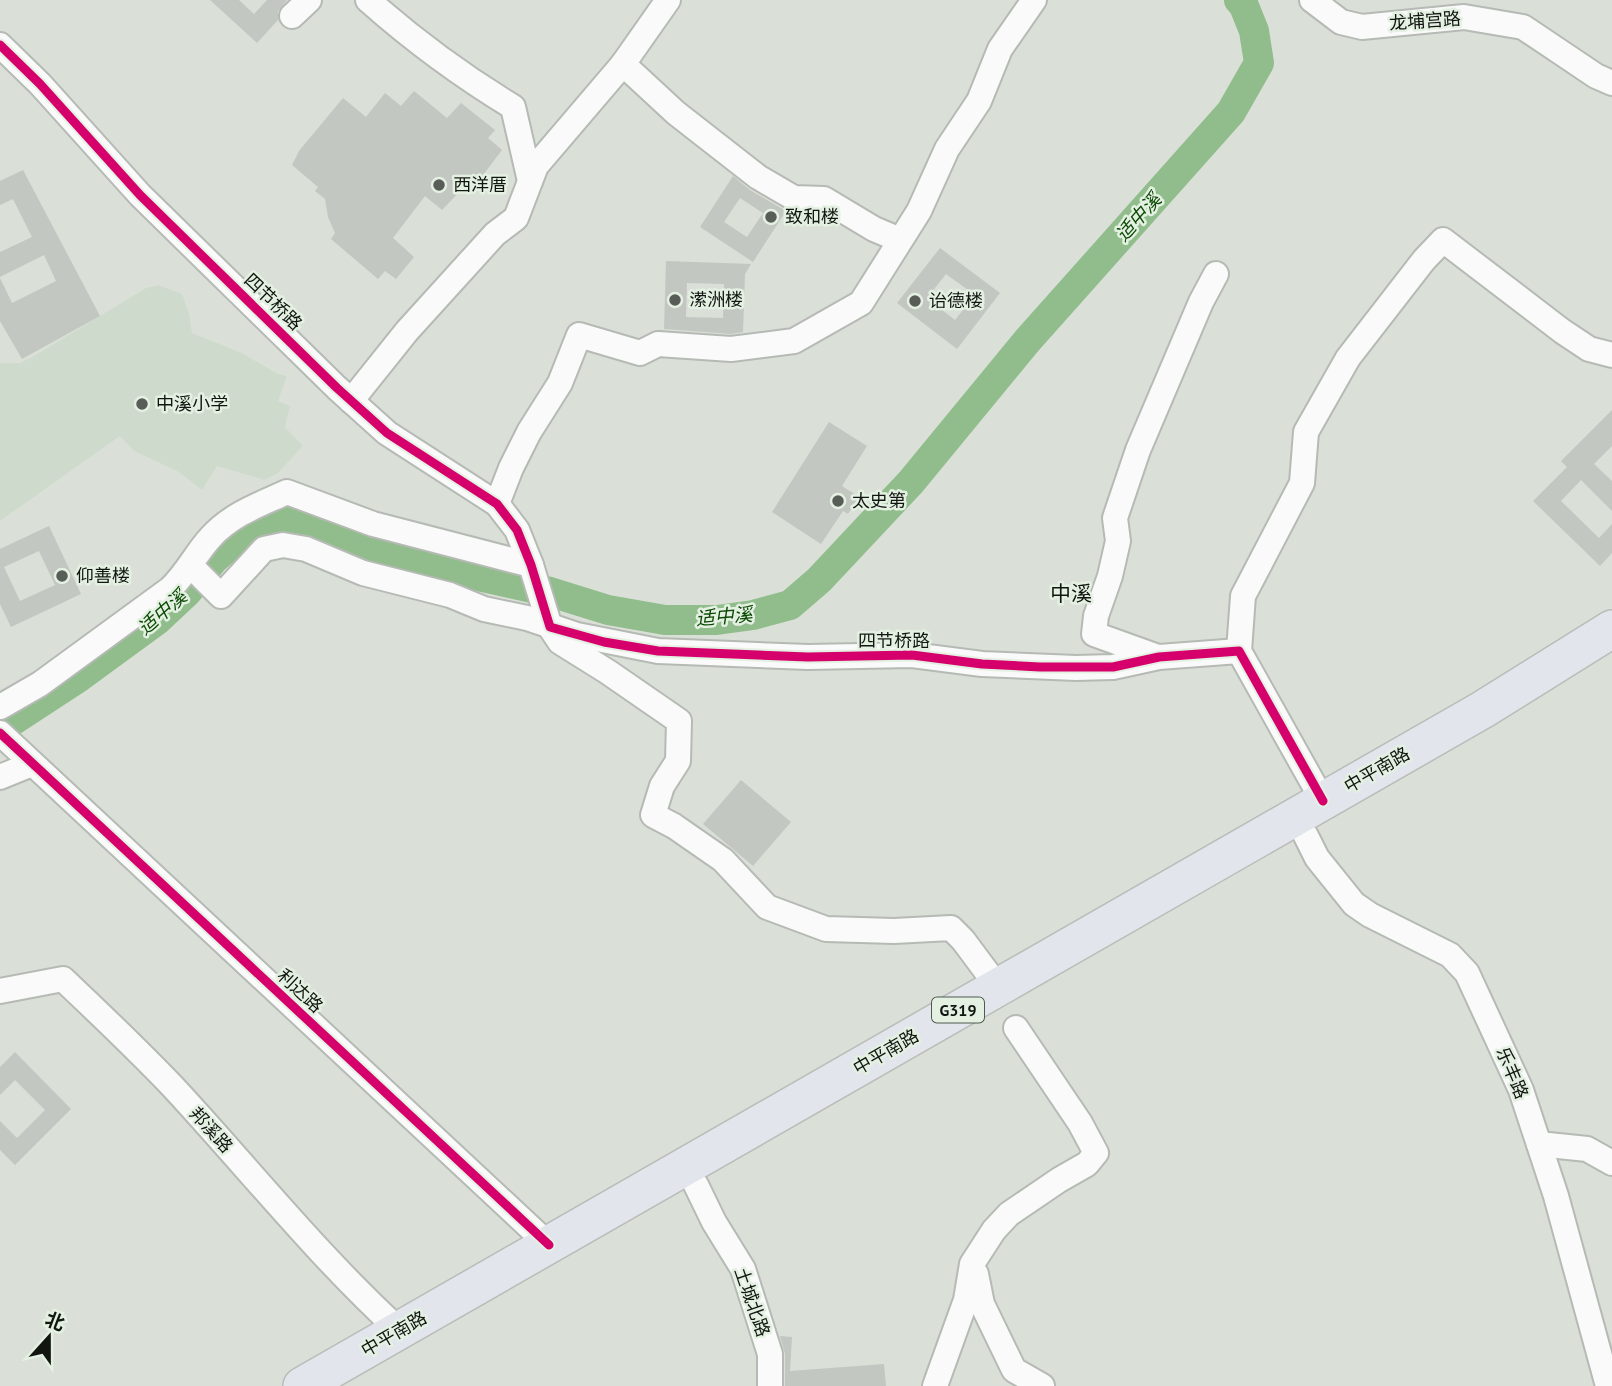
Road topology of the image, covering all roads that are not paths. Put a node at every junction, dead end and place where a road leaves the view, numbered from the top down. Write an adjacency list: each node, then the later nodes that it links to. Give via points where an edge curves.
1 (368, 0): 8 (street, via 403,31 513,107)
2 (668, 0): 6 (street)
3 (1034, 0): 9 (street, via 1000,49 979,102 947,149 919,211)
4 (1313, 1): 7 (street, 龙埔宫路, via 1341,22 1362,27 1464,17 1523,27)
5 (0, 45): 12 (street, 四节桥路, via 140,195)
6 (623, 64): 8 (street, via 536,166); 9 (street, via 676,113 758,177 794,198 824,199)
7 (1612, 83)
8 (530, 181): 12 (street, via 516,218 495,234 407,331)
9 (900, 240): 13 (street, via 862,303 794,341 732,349 658,344 640,353 579,335 560,383 529,432)
10 (1216, 274): 20 (street, via 1138,450 1115,518 1118,541 1096,616 1094,634)
11 (1612, 355): 18 (street, via 1589,349 1562,331 1443,240 1348,358 1306,432 1302,483 1243,596)
12 (351, 401): 13 (street, 四节桥路, via 387,433)
13 (497, 504): 14 (street, 四节桥路, via 517,530)
14 (531, 565): 15 (street, via 373,524 286,492 231,518 211,536); 16 (street, 四节桥路)
15 (191, 567): 16 (street, 四节桥路, via 221,596 264,549 283,545); 21 (street, via 135,616 40,684)
16 (550, 627): 20 (street, 四节桥路, via 614,644 684,653 912,655 1052,667 1113,667); 27 (street, via 560,642 679,721 678,761 662,786 653,815 723,860 767,907 826,929 951,928)
17 (1612, 629): 25 (highway, 中平南路 / G319)
18 (1238, 651): 20 (street, 四节桥路); 25 (street)
19 (1612, 654): 26 (highway, G319)
20 (1159, 657)
21 (0, 706)
22 (0, 733): 23 (street, 利达路)
23 (30, 763): 24 (street); 33 (street, 利达路)
24 (0, 777)
25 (1323, 801): 27 (highway, 中平南路 / G319)
26 (1306, 836): 30 (street, 乐丰路, via 1317,858 1354,904 1450,955 1467,973 1521,1090); 32 (highway, G319)
27 (998, 988): 33 (highway, 中平南路 / G319)
28 (0, 991): 35 (street, 邦溪路, via 63,979 158,1072 331,1263)
29 (1016, 1028): 34 (street, via 1096,1153 1087,1164 1009,1214)
30 (1539, 1144): 31 (street, via 1587,1149); 41 (street, 乐丰路)
31 (1612, 1163)
32 (696, 1185): 37 (highway, G319); 38 (street, 土城北路, via 743,1269 770,1354)
33 (549, 1245): 35 (highway, 中平南路 / G319)
34 (972, 1264): 39 (street, via 966,1300); 40 (street, via 982,1304 1004,1353 1014,1370)
35 (400, 1331): 36 (highway, 中平南路 / G319)
36 (302, 1386)
37 (346, 1386)
38 (770, 1386)
39 (935, 1386)
40 (1042, 1386)
41 (1608, 1386)

